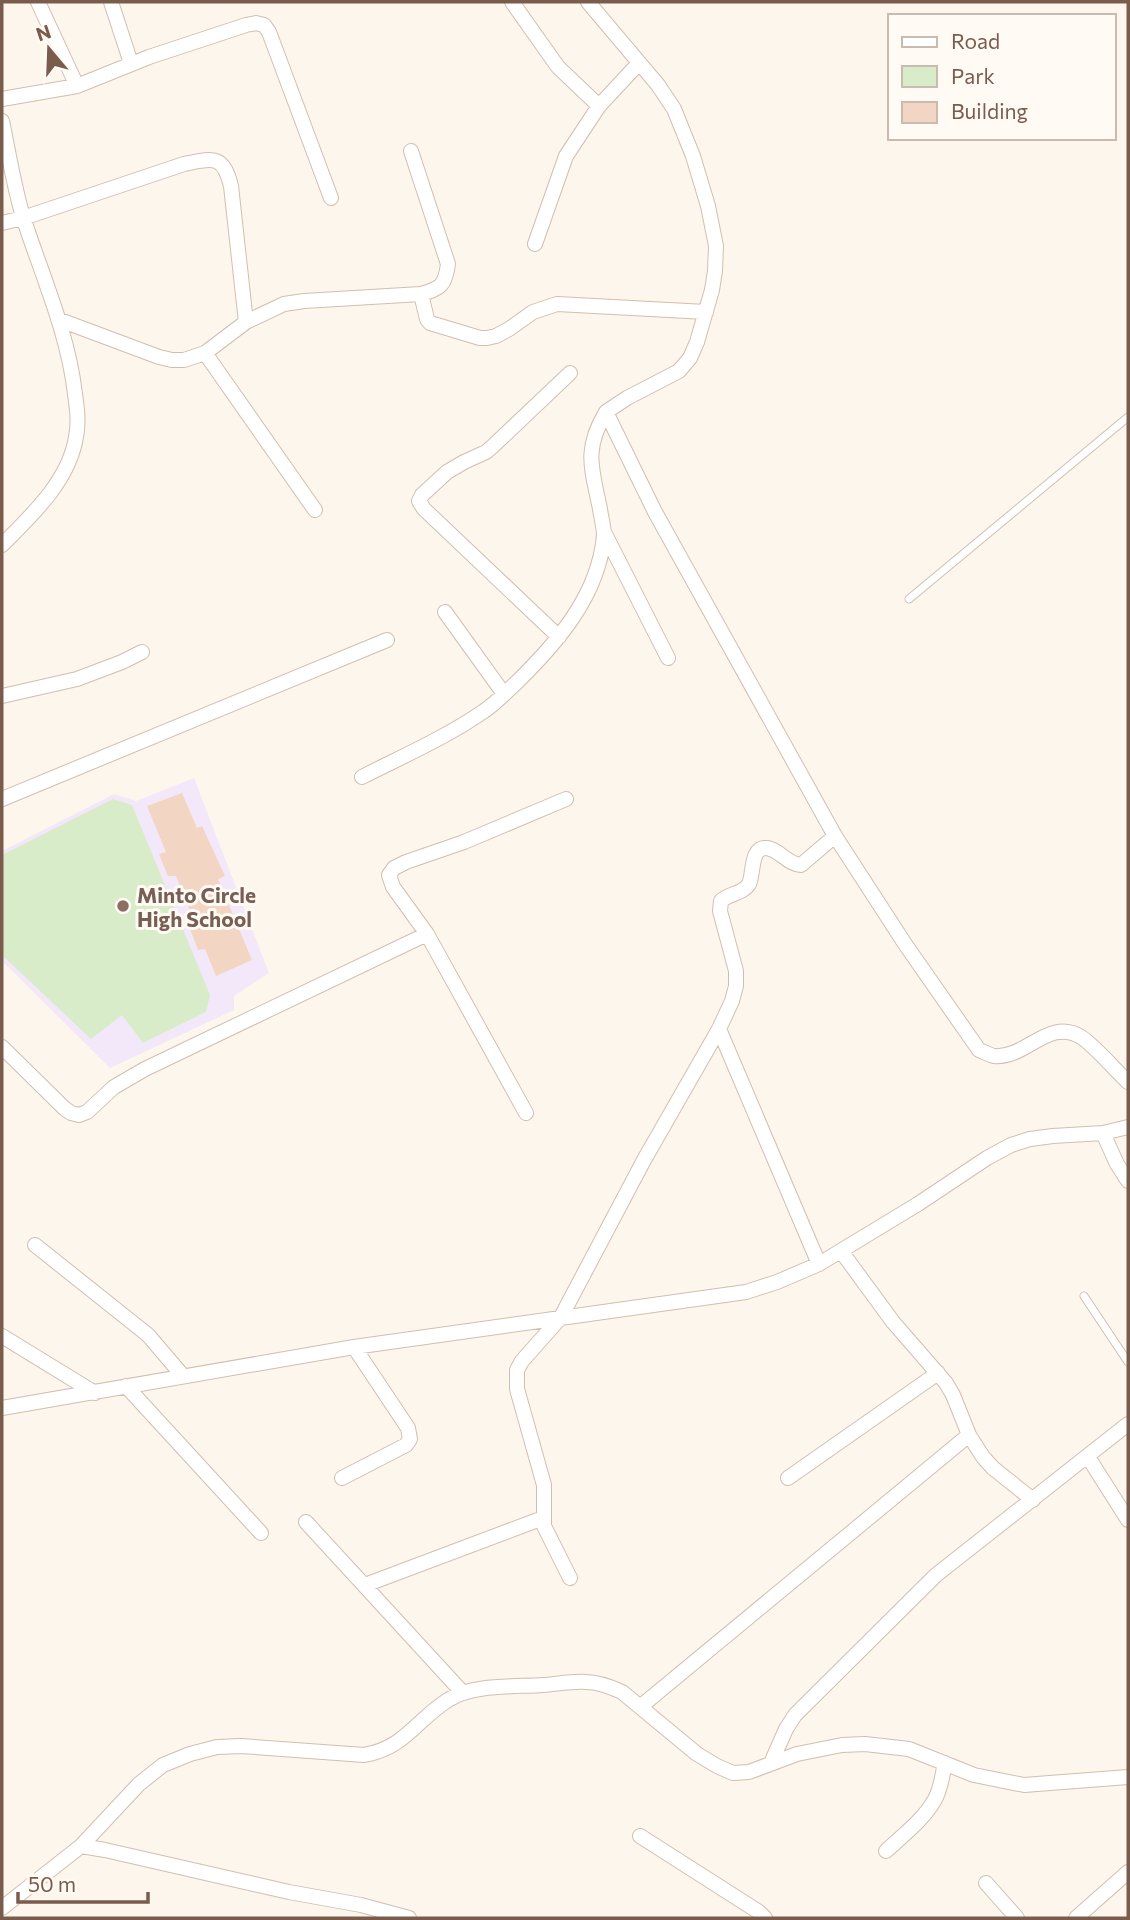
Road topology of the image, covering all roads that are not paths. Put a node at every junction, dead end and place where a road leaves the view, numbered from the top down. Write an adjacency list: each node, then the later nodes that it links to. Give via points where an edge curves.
1 (38, 2): 7 (street)
2 (111, 2): 5 (street)
3 (512, 2): 9 (street, via 558,67)
4 (589, 2): 6 (street)
5 (131, 63): 7 (street); 12 (street, via 246,25 264,25)
6 (639, 63): 9 (street); 17 (street, via 674,109 709,206 716,246)
7 (77, 86): 8 (street)
8 (2, 99)
9 (599, 106): 15 (street, via 566,156)
10 (2, 121): 13 (street)
11 (411, 151): 16 (street, via 448,264 438,289)
12 (331, 198)
13 (23, 218): 14 (street); 18 (street); 19 (street, via 184,164 215,160 223,164 231,186)
14 (2, 223)
15 (535, 244)
16 (421, 294): 17 (street, via 430,323 480,338 496,336 533,312 557,304); 19 (street, via 284,304)
17 (706, 312): 22 (street, via 697,342 680,372)
18 (60, 320): 20 (street, via 172,360); 26 (street, via 73,372 76,438 60,480)
19 (246, 323): 20 (street)
20 (205, 353): 24 (street)
21 (570, 373): 29 (street, via 486,452 447,472 419,501)
22 (606, 412): 25 (street, via 591,443 590,459); 38 (street, via 655,512)
23 (1128, 417): 27 (lane)
24 (315, 510)
25 (604, 533): 29 (street, via 592,584); 32 (street)
26 (2, 545)
27 (909, 599)
28 (445, 612): 33 (street)
29 (559, 636): 33 (street)
30 (387, 640): 36 (street)
31 (142, 652): 34 (street, via 77,679)
32 (668, 658)
33 (504, 694): 35 (street, via 467,722)
34 (2, 696)
35 (362, 777)
36 (2, 799)
37 (566, 799): 39 (street, via 394,868 389,875 393,887)
38 (835, 836): 40 (street, via 801,865 769,848 758,850 746,888 721,901 736,978); 42 (street, via 979,1050 995,1056 1052,1032 1069,1032)
39 (427, 934): 41 (street, via 145,1069 79,1115 64,1108); 43 (street)
40 (719, 1029): 49 (street); 51 (street)
41 (2, 1047)
42 (1128, 1082)
43 (526, 1113)
44 (1128, 1127): 45 (street)
45 (1103, 1133): 46 (street); 48 (street, via 1011,1145)
46 (1128, 1181)
47 (35, 1245): 56 (street, via 148,1335)
48 (841, 1251): 49 (street); 55 (street)
49 (819, 1264): 51 (street, via 746,1292)
50 (1084, 1296): 54 (lane)
51 (561, 1317): 53 (street); 66 (street, via 522,1360 516,1380 544,1485)
52 (2, 1336): 58 (street)
53 (354, 1347): 56 (street); 63 (street, via 408,1427 410,1439)
54 (1128, 1362)
55 (938, 1373): 61 (street, via 953,1395); 64 (street)
56 (183, 1376): 57 (street)
57 (126, 1386): 58 (street); 69 (street)
58 (95, 1393): 59 (street)
59 (2, 1408)
60 (1128, 1424): 62 (street)
61 (969, 1435): 65 (street, via 988,1463); 73 (street)
62 (1088, 1457): 65 (street); 67 (street)
63 (342, 1478)
64 (788, 1478)
65 (1033, 1500): 74 (street, via 936,1575 795,1715)
66 (543, 1518): 70 (street); 71 (street)
67 (1128, 1520)
68 (306, 1521): 71 (street)
69 (261, 1533)
70 (570, 1578)
71 (365, 1585): 72 (street)
72 (463, 1693): 73 (street, via 587,1682 622,1692); 78 (street, via 379,1752 364,1755 242,1746 190,1754 163,1765 139,1784)
73 (640, 1707): 74 (street, via 696,1754 733,1773)
74 (771, 1763): 75 (street, via 797,1754 865,1744 909,1749)
75 (945, 1763): 76 (street, via 974,1775 1024,1785); 79 (street, via 935,1800)
76 (1128, 1777)
77 (640, 1836): 85 (street)
78 (81, 1846): 82 (street); 83 (street)
79 (886, 1851)
80 (1128, 1872): 87 (street)
81 (986, 1883): 86 (street)
82 (2, 1908)
83 (361, 1912): 84 (street)
84 (410, 1918)
85 (765, 1918)
86 (1017, 1918)
87 (1076, 1918)

